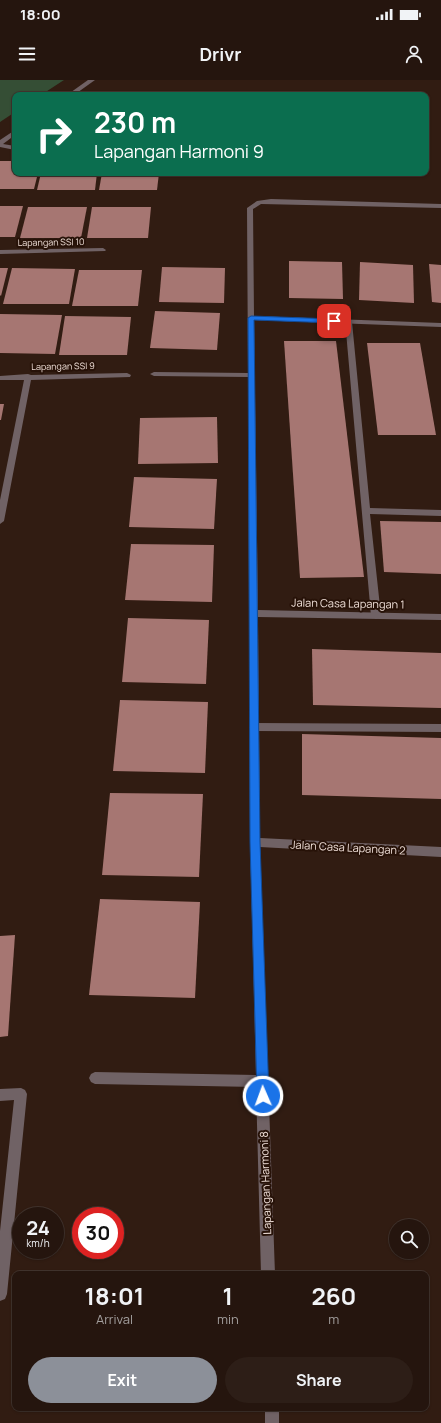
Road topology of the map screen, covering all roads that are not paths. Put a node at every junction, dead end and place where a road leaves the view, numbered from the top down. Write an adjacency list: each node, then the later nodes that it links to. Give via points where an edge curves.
1 (92, 80): 2 (street)
2 (74, 92)
3 (12, 134): 4 (street)
4 (0, 144): 5 (street)
5 (12, 147)
6 (441, 206): 9 (street, Lapangan Harmoni 8, via 259,202 250,208)
7 (103, 250): 8 (street, Lapangan SSI 10)
8 (0, 252)
9 (251, 318): 10 (street); 14 (street, Lapangan Harmoni 8)
10 (348, 322): 11 (street); 17 (street)
11 (441, 325)
12 (154, 374): 14 (street)
13 (127, 375): 15 (street, Lapangan SSI 9)
14 (252, 375): 20 (street, Lapangan Harmoni 8)
15 (28, 376): 16 (street, Lapangan SSI 9); 19 (street)
16 (0, 378)
17 (367, 511): 18 (street); 21 (street)
18 (441, 512)
19 (0, 521)
20 (254, 613): 21 (street, Jalan Casa Lapangan 1); 23 (street, Lapangan Harmoni 8)
21 (376, 616): 22 (street, Jalan Casa Lapangan 1)
22 (441, 617)
23 (254, 726): 24 (street); 25 (street, Lapangan Harmoni 8)
24 (441, 728)
25 (255, 842): 26 (street, Jalan Casa Lapangan 2); 28 (street, Lapangan Harmoni 8)
26 (441, 852)
27 (95, 1078): 28 (street)
28 (262, 1081): 30 (street, Lapangan Harmoni 8)
29 (0, 1095): 31 (street, via 21,1094)
30 (268, 1271)
31 (0, 1294)
32 (272, 1411): 33 (street)
33 (272, 1423)

